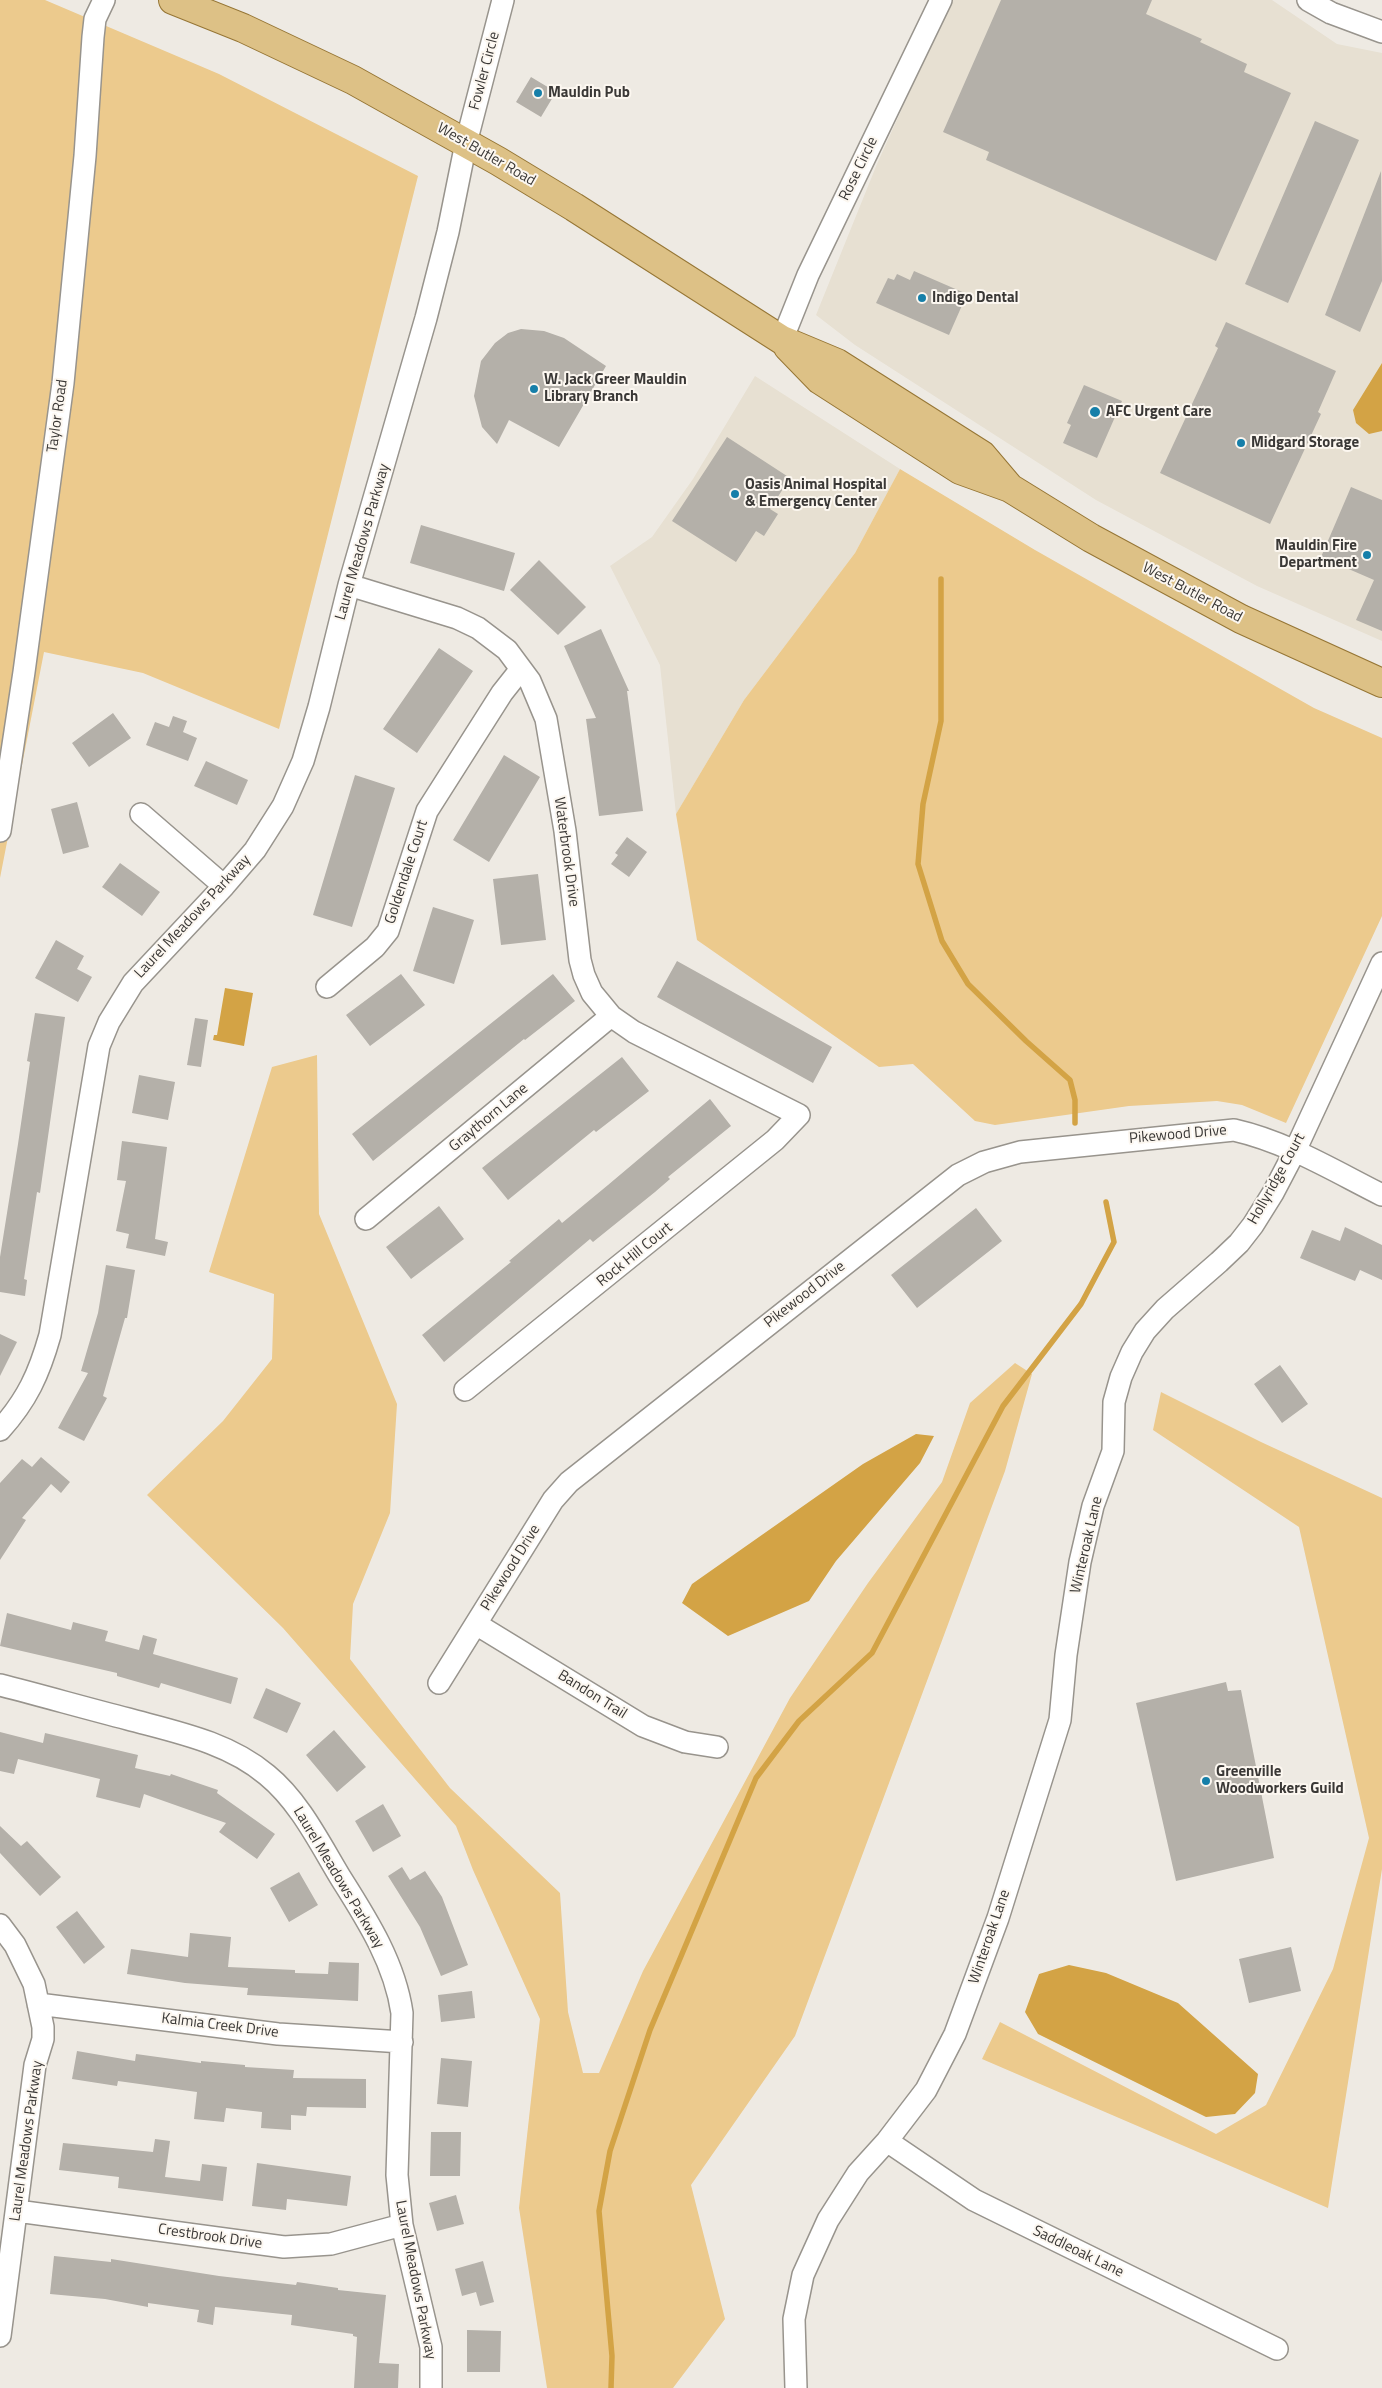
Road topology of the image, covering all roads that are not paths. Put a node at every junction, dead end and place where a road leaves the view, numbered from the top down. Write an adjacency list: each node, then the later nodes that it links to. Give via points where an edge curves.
1 (104, 0): 13 (street, Taylor Road, via 95,19 93,37 63,383)
2 (173, 0): 7 (main road, West Butler Road, via 243,28 353,80)
3 (503, 0): 7 (street, Fowler Circle)
4 (941, 0): 8 (street, Rose Circle, via 808,275)
5 (1308, 0): 6 (street, via 1331,13)
6 (1382, 32)
7 (466, 143): 8 (main road, West Butler Road, via 574,207); 9 (street, Laurel Meadows Parkway, via 426,318)
8 (782, 340): 11 (main road, West Butler Road, via 820,380 960,470 1010,488 1187,592)
9 (349, 585): 10 (street, Waterbrook Drive, via 458,618 478,628 507,650); 14 (street, Laurel Meadows Parkway, via 319,707 294,784 265,835)
10 (521, 669): 16 (street, Goldendale Court, via 502,692 427,811 388,931); 17 (street, Waterbrook Drive, via 546,719 565,831 580,960 592,993)
11 (1382, 683)
12 (141, 814): 14 (street)
13 (0, 831)
14 (224, 886): 23 (street, Laurel Meadows Parkway, via 147,966 120,1001 99,1046 50,1336 41,1368 28,1395)
15 (1382, 963): 19 (street, Hollyridge Court)
16 (327, 987)
17 (611, 1016): 18 (street, Waterbrook Drive, via 634,1032); 21 (street, Graythorn Lane)
18 (799, 1114): 22 (street, Rock Hill Court, via 768,1146)
19 (1295, 1151): 20 (street, Pikewood Drive); 24 (street, Hollyridge Court, via 1273,1193 1239,1243 1165,1309 1132,1352 1114,1402); 25 (street, Pikewood Drive, via 1262,1136 1234,1130 1020,1152 984,1162 958,1175 569,1482 553,1500)
20 (1382, 1195)
21 (366, 1219)
22 (465, 1390)
23 (0, 1430)
24 (1113, 1451): 32 (street, Winteroak Lane, via 1093,1506 1080,1562 1060,1720 998,1918 955,2034 926,2090)
25 (476, 1624): 26 (street, Pikewood Drive); 28 (street, Bandon Trail, via 642,1726 685,1742)
26 (439, 1683)
27 (0, 1684): 31 (street, Laurel Meadows Parkway, via 199,1738 247,1760 268,1776 299,1810 362,1912 386,1958 399,1994)
28 (717, 1747)
29 (0, 1925): 30 (street, Laurel Meadows Parkway, via 26,1964)
30 (38, 2004): 31 (street, Kalmia Creek Drive, via 278,2034); 33 (street, Laurel Meadows Parkway, via 43,2039 35,2065)
31 (402, 2042): 34 (street, Laurel Meadows Parkway, via 397,2175)
32 (887, 2141): 36 (street, Saddleoak Lane, via 974,2200); 37 (street, Winteroak Lane, via 858,2173 828,2220 803,2275 794,2319)
33 (17, 2212): 34 (street, Crestbrook Drive, via 284,2247 331,2244); 35 (street, Laurel Meadows Parkway)
34 (402, 2225): 38 (street, Laurel Meadows Parkway, via 431,2347)
35 (0, 2336)
36 (1277, 2349)
37 (799, 2386)
38 (431, 2388)

